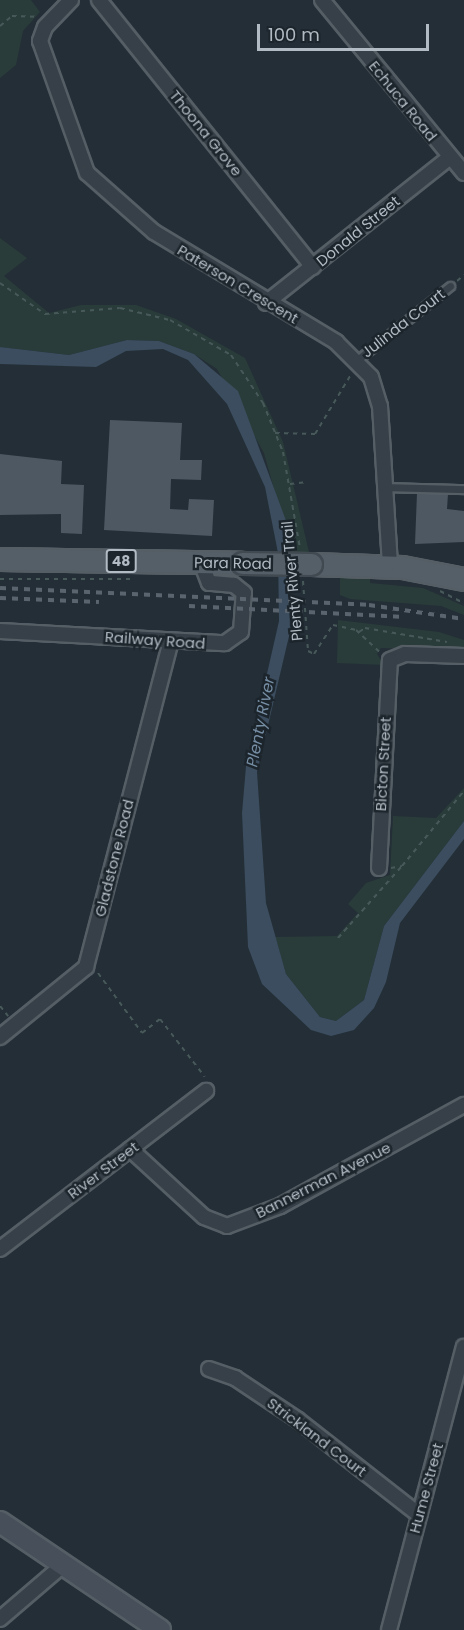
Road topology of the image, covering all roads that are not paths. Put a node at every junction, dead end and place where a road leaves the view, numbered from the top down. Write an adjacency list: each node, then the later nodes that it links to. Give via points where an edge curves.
1 (71, 0): 8 (street, Paterson Crescent, via 41,34 41,48 87,173 154,232)
2 (99, 0): 6 (street, Thoona Grove)
3 (322, 0): 4 (street, Echuca Road)
4 (449, 158): 5 (street, Echuca Road); 6 (street, Donald Street)
5 (464, 173)
6 (313, 267): 8 (street, Donald Street)
7 (450, 286): 9 (lane, Julinda Court)
8 (266, 303): 9 (street, Paterson Crescent)
9 (357, 360): 10 (street, Paterson Crescent, via 377,390)
10 (386, 488): 11 (lane); 14 (street, Paterson Crescent)
11 (464, 489)
12 (0, 560): 13 (main road, Para Road / 48)
13 (201, 562): 14 (main road, Para Road / 48, bridge); 17 (street, Railway Road, via 209,583 234,585 244,593 241,632 219,644)
14 (390, 566): 15 (main road, Para Road / 48)
15 (464, 579)
16 (2, 631): 17 (street, Railway Road); 18 (street)
17 (171, 641): 21 (street, Gladstone Road, via 89,961 77,978)
18 (0, 645)
19 (464, 656): 20 (street, Bicton Street, via 385,656)
20 (384, 868)
21 (0, 1037)
22 (206, 1087): 24 (street, River Street)
23 (464, 1105): 24 (street, Bannerman Avenue, via 280,1206 227,1226 204,1216)
24 (130, 1149): 25 (street, River Street)
25 (0, 1249)
26 (464, 1347): 28 (street, Hume Street)
27 (209, 1369): 28 (street, Strickland Court, via 235,1378 298,1420)
28 (419, 1515): 33 (street, Hume Street)
29 (0, 1522): 30 (street)
30 (63, 1565): 31 (street); 32 (street)
31 (0, 1619)
32 (160, 1630)
33 (389, 1630)

